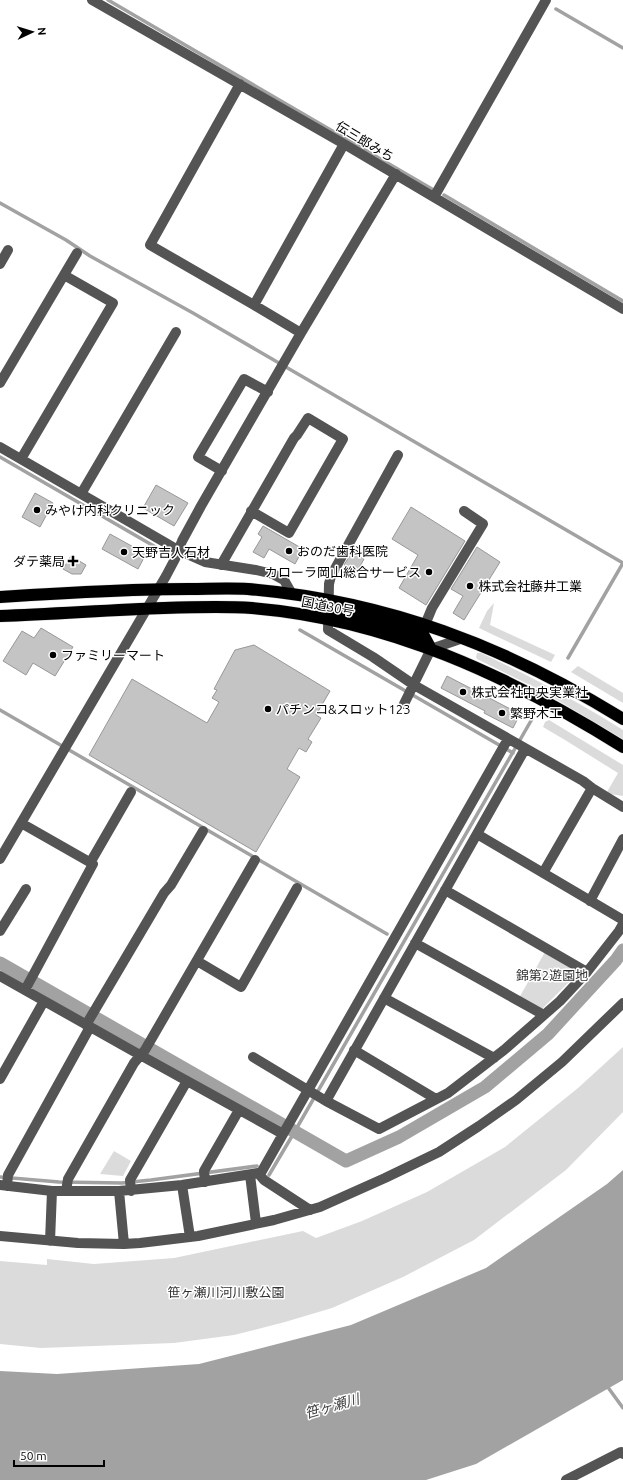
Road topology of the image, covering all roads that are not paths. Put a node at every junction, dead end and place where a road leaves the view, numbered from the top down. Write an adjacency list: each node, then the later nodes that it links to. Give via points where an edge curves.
1 (92, 0): 3 (street, 伝三郎みち)
2 (546, 0): 6 (street)
3 (240, 84): 4 (street, 伝三郎みち); 11 (street, via 150,245)
4 (344, 144): 5 (street, 伝三郎みち); 11 (street)
5 (396, 174): 6 (street, 伝三郎みち); 14 (street)
6 (434, 197): 12 (street, 伝三郎みち)
7 (8, 250): 9 (street)
8 (77, 253): 10 (street)
9 (0, 264)
10 (64, 275): 15 (street); 19 (street, via 113,303)
11 (254, 305): 14 (street)
12 (623, 309)
13 (176, 332): 21 (street)
14 (301, 333): 16 (street)
15 (0, 383)
16 (268, 392): 20 (street); 20 (street, via 244,379 198,457)
17 (0, 447): 19 (street)
18 (398, 455): 29 (street, via 331,576)
19 (21, 459): 21 (street)
20 (222, 472): 24 (street)
21 (81, 494): 24 (street)
22 (250, 511): 22 (street, via 308,418 343,439 289,533); 25 (street)
23 (464, 511): 33 (street, via 483,524 432,608)
24 (178, 550): 25 (street, via 205,562); 26 (street)
25 (221, 565): 27 (street, via 273,574 284,580)
26 (157, 589): 27 (highway, 国道30号, via 246,589); 28 (highway, 国道30号); 30 (street)
27 (292, 594): 29 (highway, 国道30号, via 313,597)
28 (0, 597)
29 (329, 603): 32 (street); 33 (highway, 国道30号, via 391,614)
30 (145, 609): 31 (highway, 国道30号); 32 (highway, 国道30号, via 218,606 253,608); 44 (street)
31 (0, 616)
32 (328, 620): 33 (highway, 国道30号, via 395,636); 36 (street, via 328,630 373,657)
33 (422, 634): 34 (highway, 国道30号); 35 (highway, 国道30号)
34 (463, 638): 35 (street); 38 (highway, 国道30号, via 529,666)
35 (432, 649): 36 (street); 40 (highway, 国道30号, via 494,675 547,702)
36 (413, 687): 37 (street); 39 (street)
37 (406, 701)
38 (623, 720)
39 (512, 745): 41 (street); 46 (street); 75 (street)
40 (623, 747)
41 (592, 788): 43 (street); 51 (street)
42 (131, 792): 50 (street)
43 (622, 805)
44 (21, 823): 48 (street); 50 (street)
45 (203, 831): 68 (street)
46 (477, 834): 51 (street); 54 (street)
47 (623, 839): 55 (street)
48 (1, 854)
49 (255, 860): 60 (street)
50 (90, 863): 63 (street, via 93,864)
51 (543, 873): 55 (street)
52 (297, 888): 60 (street, via 240,987)
53 (26, 889): 58 (street)
54 (445, 890): 59 (street); 61 (street)
55 (590, 901): 56 (street)
56 (623, 920)
57 (623, 924): 61 (street)
58 (0, 931)
59 (415, 943): 64 (street); 67 (street)
60 (197, 961): 69 (street)
61 (587, 972): 67 (street)
62 (0, 976): 63 (street)
63 (28, 984): 65 (street)
64 (384, 998): 70 (street); 72 (street)
65 (44, 1001): 68 (street); 73 (street)
66 (623, 1003): 87 (street, via 562,1062 516,1100 473,1130 439,1152)
67 (544, 1015): 72 (street)
68 (90, 1021): 69 (street); 81 (street)
69 (144, 1049): 74 (street); 82 (street)
70 (354, 1050): 75 (street); 76 (street)
71 (253, 1057): 75 (street)
72 (494, 1058): 76 (street, via 448,1093)
73 (0, 1079)
74 (187, 1081): 77 (street); 83 (street)
75 (316, 1096): 76 (street, via 378,1129); 78 (street)
76 (436, 1099)
77 (239, 1110): 78 (street); 80 (street)
78 (286, 1129): 79 (street, via 262,1171)
79 (254, 1174): 80 (street); 87 (street); 88 (street)
80 (204, 1176): 84 (street)
81 (6, 1182): 85 (street)
82 (67, 1185): 85 (street); 86 (street)
83 (131, 1185): 84 (street); 86 (street)
84 (182, 1185): 90 (street)
85 (52, 1190): 91 (street)
86 (119, 1191): 92 (street)
87 (310, 1210): 88 (street)
88 (256, 1223): 90 (street)
89 (0, 1236): 91 (street)
90 (190, 1237): 92 (street)
91 (50, 1241): 92 (street)
92 (124, 1244)
93 (623, 1454): 94 (street, via 621,1452)
94 (566, 1480)

